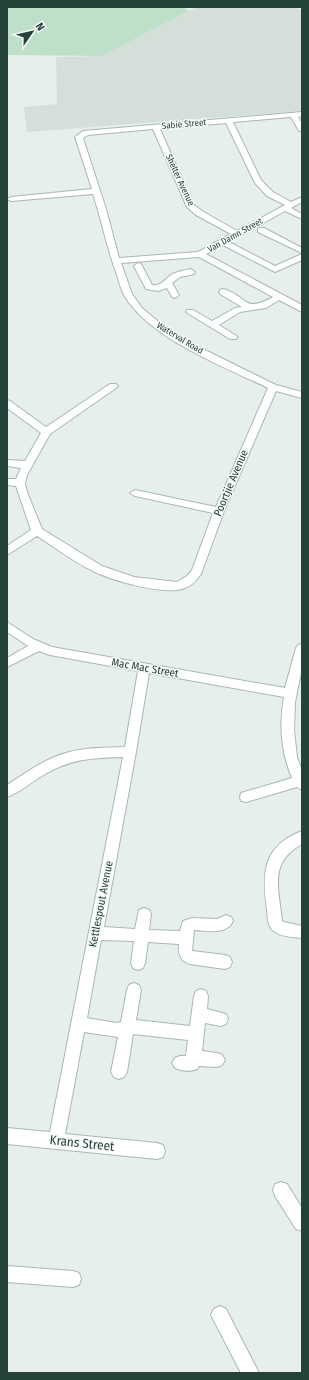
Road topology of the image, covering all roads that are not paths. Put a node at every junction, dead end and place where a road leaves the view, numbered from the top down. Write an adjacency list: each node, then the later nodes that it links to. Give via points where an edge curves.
1 (302, 114): 2 (street, Sabie Street)
2 (293, 115): 3 (street, Sabie Street); 5 (street)
3 (228, 120): 4 (street, Sabie Street); 10 (street, via 258,181 270,194)
4 (156, 127): 6 (street, Sabie Street, via 86,133 79,137); 14 (street, Shelter Avenue, via 190,205)
5 (302, 129)
6 (79, 140): 7 (street, Waterval Road)
7 (96, 191): 8 (street); 20 (street, Waterval Road)
8 (11, 199)
9 (302, 199): 10 (street, Van Damn Street)
10 (288, 206): 11 (street); 14 (street, Van Damn Street)
11 (301, 216): 12 (street)
12 (290, 222)
13 (261, 230): 16 (street)
14 (236, 234): 15 (street, Van Damn Street)
15 (223, 242): 17 (street, Van Damn Street); 19 (street, via 275,269)
16 (302, 251)
17 (200, 254): 18 (street, Van Damn Street); 25 (street)
18 (180, 256): 20 (street, Van Damn Street); 22 (street, via 193,275 175,275)
19 (302, 257)
20 (116, 261): 34 (street, Waterval Road, via 128,294 150,320 196,349)
21 (138, 266): 22 (street, via 151,288)
22 (168, 283): 24 (street)
23 (223, 292): 28 (street)
24 (175, 295)
25 (279, 297): 27 (street); 28 (street, via 263,306)
26 (302, 298): 27 (street)
27 (292, 304): 29 (street)
28 (251, 308): 31 (street, via 238,310)
29 (302, 309)
30 (190, 312): 31 (street)
31 (212, 325): 32 (street)
32 (233, 337)
33 (113, 386): 37 (street)
34 (273, 387): 35 (street, Waterval Road); 43 (street, Poortjie Avenue)
35 (302, 395)
36 (7, 403): 37 (street)
37 (46, 432): 39 (street)
38 (7, 463): 39 (street)
39 (28, 465): 41 (street)
40 (7, 482): 41 (street)
41 (20, 483): 44 (street)
42 (135, 493): 43 (street)
43 (219, 511): 44 (street, Poortjie Avenue, via 196,571 191,579 177,586 133,581 98,569)
44 (37, 531): 45 (street)
45 (7, 551)
46 (7, 626): 47 (street, Mac Mac Street)
47 (36, 646): 49 (street); 50 (street, Mac Mac Street)
48 (302, 648): 51 (street)
49 (7, 663)
50 (144, 668): 51 (street, Mac Mac Street); 52 (street, Kettlespout Avenue)
51 (290, 693): 53 (street, via 287,736 291,758)
52 (130, 752): 54 (street, via 66,758); 60 (street, Kettlespout Avenue)
53 (301, 783): 55 (street)
54 (7, 792)
55 (246, 797)
56 (302, 836): 59 (street, via 288,843 278,853 273,862 271,879 275,922 278,926)
57 (144, 914): 61 (street)
58 (226, 921): 62 (street, via 218,925 190,924)
59 (302, 932)
60 (95, 933): 61 (street); 69 (street, Kettlespout Avenue)
61 (142, 936): 62 (street); 64 (street)
62 (185, 938): 63 (street, via 187,957)
63 (225, 962)
64 (138, 963)
65 (134, 990): 70 (street)
66 (201, 996): 67 (street)
67 (199, 1015): 68 (street); 71 (street)
68 (221, 1019)
69 (78, 1024): 70 (street, via 116,1030); 75 (street, Kettlespout Avenue)
70 (127, 1029): 71 (street); 73 (street)
71 (197, 1034): 72 (street, via 187,1060)
72 (217, 1060)
73 (119, 1072)
74 (7, 1136): 75 (street, Krans Street)
75 (56, 1141): 76 (street, Krans Street)
76 (157, 1151)
77 (281, 1190): 78 (street)
78 (302, 1223)
79 (7, 1274): 80 (street)
80 (73, 1279)
81 (220, 1315): 82 (street)
82 (250, 1373)

